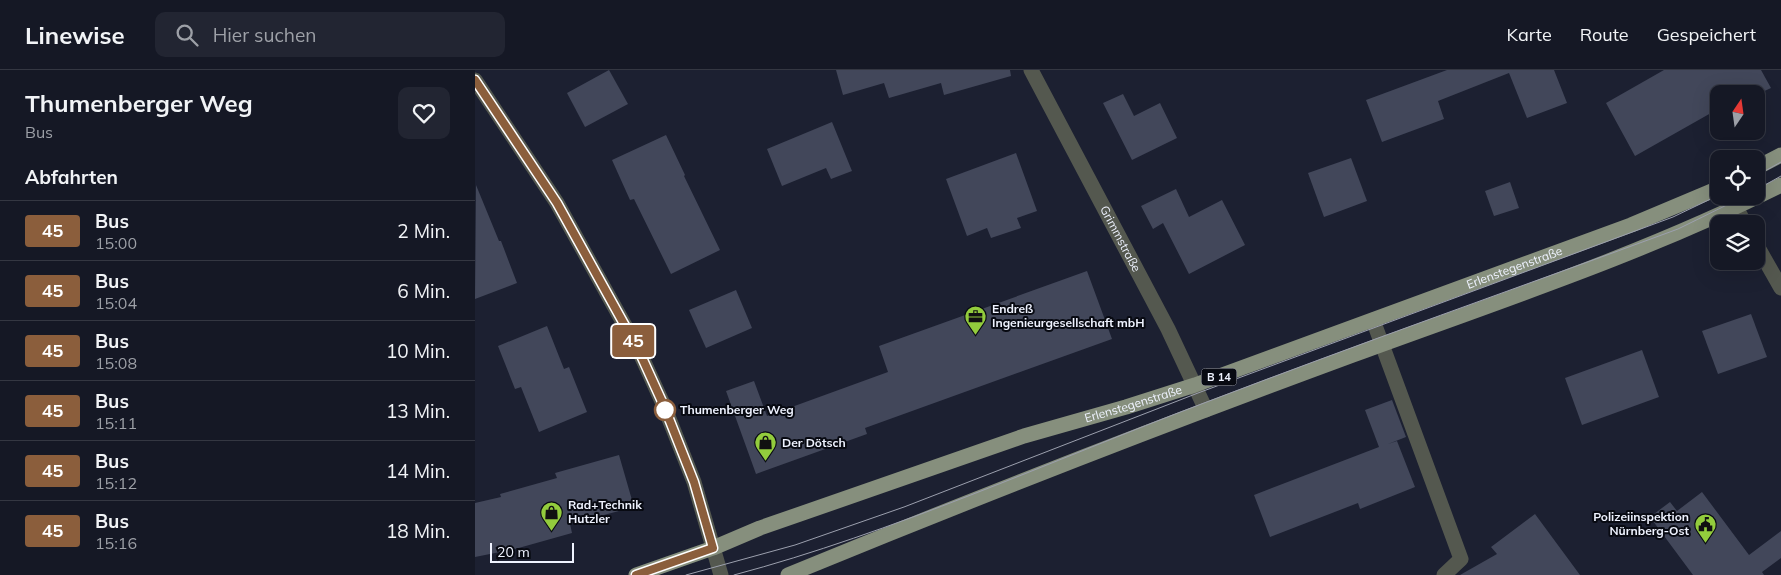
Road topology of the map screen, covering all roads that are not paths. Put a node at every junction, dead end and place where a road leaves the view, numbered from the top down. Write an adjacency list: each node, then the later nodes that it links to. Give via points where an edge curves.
1 (1031, 70): 13 (street, Grimmstraße)
2 (477, 86): 15 (street, via 557,203 639,351 694,482)
3 (1781, 155): 4 (main road)
4 (1765, 163)
5 (1781, 185): 7 (main road, Erlenstegenstraße / B 14)
6 (1710, 192): 11 (main road, Erlenstegenstraße / B 14, via 1631,225)
7 (1736, 207): 8 (street); 12 (main road, Erlenstegenstraße / B 14, via 1619,257)
8 (1740, 215)
9 (1765, 260): 10 (street)
10 (1781, 288)
11 (1373, 320): 12 (street); 13 (main road, Erlenstegenstraße / B 14)
12 (1382, 344): 14 (main road, Erlenstegenstraße / B 14); 19 (street, via 1461,559)
13 (1195, 385): 14 (street, Grimmstraße); 15 (main road, Erlenstegenstraße / B 14, via 1024,436 760,528)
14 (1206, 410): 18 (main road, Erlenstegenstraße / B 14)
15 (713, 548): 16 (main road, B 14); 17 (street)
16 (636, 575)
17 (721, 575)
18 (788, 575)
19 (1444, 575)

